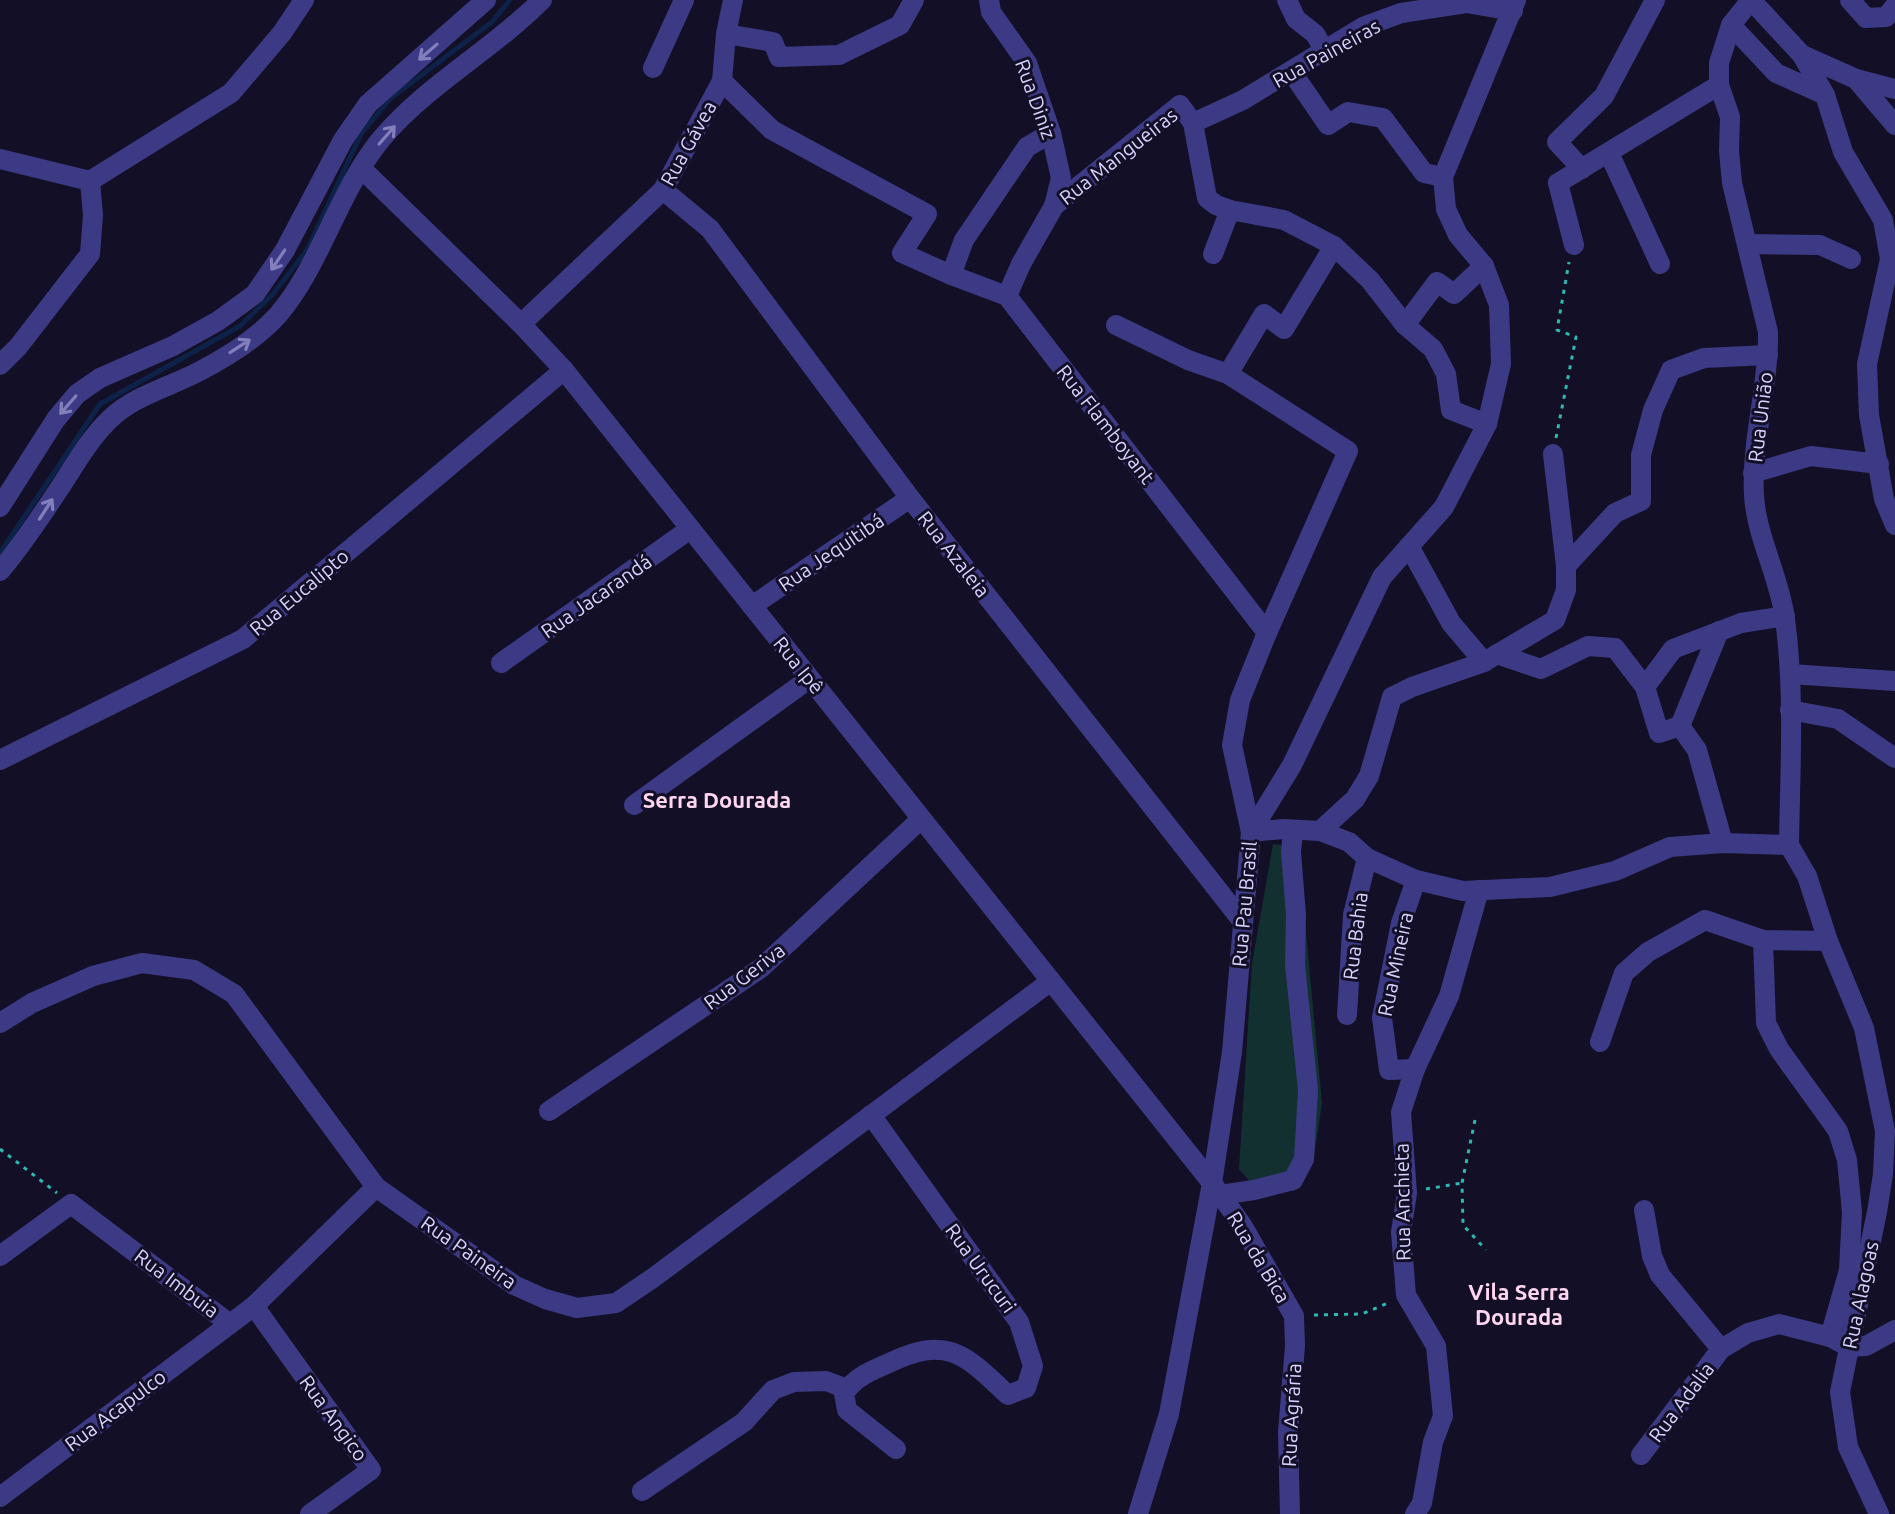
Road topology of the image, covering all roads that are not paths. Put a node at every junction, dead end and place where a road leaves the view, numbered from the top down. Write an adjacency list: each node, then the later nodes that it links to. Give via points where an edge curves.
1 (304, 0): 35 (street, via 231,93)
2 (486, 0): 62 (street, one-way to 62, via 368,104 255,294 218,321 77,394)
3 (542, 0): 32 (street, one-way to 3, via 412,107)
4 (684, 0): 20 (street)
5 (733, 0): 17 (street, Rua Gávea)
6 (914, 0): 17 (street, via 900,25 839,55 779,57 773,42)
7 (989, 0): 29 (street, Rua Diniz, via 991,12 1027,63)
8 (1287, 0): 18 (street, via 1296,19 1315,34)
9 (1655, 0): 33 (street, via 1604,96 1557,142)
10 (1751, 0): 16 (street, Rua União); 19 (street)
11 (1850, 0): 15 (street, via 1866,18 1886,17)
12 (1465, 1): 13 (street, Rua Paineiras); 14 (street, Rua Paineiras)
13 (1397, 6): 18 (street, Rua Paineiras)
14 (1514, 6): 34 (street)
15 (1895, 6)
16 (1731, 25): 24 (street, Rua União, via 1719,63); 26 (street, via 1776,73)
17 (726, 34): 23 (street, Rua Gávea)
18 (1325, 51): 21 (street, Rua Paineiras)
19 (1802, 55): 22 (street); 26 (street)
20 (653, 68)
21 (1291, 71): 27 (street, Rua Paineiras); 34 (street, via 1328,125 1348,112 1383,118 1424,173)
22 (1856, 79): 25 (street); 28 (street)
23 (722, 81): 36 (street, Rua Gávea); 46 (street, via 772,130 927,214 902,253)
24 (1719, 85): 30 (street); 39 (street, Rua União, via 1730,117 1732,183)
25 (1895, 89)
26 (1825, 95): 58 (street, via 1843,152 1883,220 1890,259 1867,364 1869,415)
27 (1193, 123): 37 (street, Rua Mangueiras, via 1180,105); 38 (street, Rua Mangueiras, via 1207,198)
28 (1895, 125)
29 (1051, 133): 37 (street, Rua Diniz, via 1061,178); 46 (street, via 1027,147 964,240)
30 (1609, 153): 33 (street); 44 (street)
31 (0, 159): 35 (street)
32 (362, 169): 48 (street, Rua Ipê); 67 (street, one-way to 32, via 110,419 141,397 200,372 278,315)
33 (1582, 169): 40 (street, via 1558,183)
34 (1443, 177): 45 (street, via 1446,209 1458,235)
35 (90, 181): 51 (street, via 90,254)
36 (663, 190): 48 (street, Rua Gávea); 61 (street, Rua Azaleia, via 710,229)
37 (1054, 206): 47 (street)
38 (1230, 210): 41 (street, via 1284,220); 42 (street)
39 (1747, 244): 43 (street, via 1820,245); 52 (street, Rua União, via 1768,332)
40 (1574, 245)
41 (1334, 246): 50 (street, via 1370,280); 55 (street, via 1284,329 1264,314)
42 (1213, 254)
43 (1851, 259)
44 (1660, 264)
45 (1484, 266): 50 (street, via 1454,294 1437,282); 56 (street, via 1499,305 1501,364)
46 (951, 275): 47 (street)
47 (1007, 296): 71 (street, Rua Flamboyant)
48 (521, 324): 54 (street, Rua Ipê)
49 (1116, 325): 55 (street)
50 (1405, 325): 56 (street, via 1433,349 1446,374 1451,410)
51 (9, 347): 53 (street)
52 (1768, 355): 59 (street, Rua União); 66 (street, via 1704,358 1671,370 1641,455 1641,501 1615,513)
53 (0, 365)
54 (564, 370): 64 (street, Rua Ipê); 81 (street, Rua Eucalipto, via 243,639)
55 (1228, 374): 71 (street, Rua Pau Brasil, via 1348,451)
56 (1487, 424): 65 (street, via 1444,507)
57 (1553, 454): 66 (street)
58 (1879, 464): 59 (street, via 1811,456); 60 (street)
59 (1753, 473): 69 (street, Rua União, via 1754,500)
60 (1890, 494): 63 (street)
61 (910, 498): 68 (street, Rua Jequitibá); 92 (street, Rua Azaleia)
62 (0, 507)
63 (1895, 525)
64 (690, 529): 68 (street, Rua Ipê); 73 (street, Rua Jacarandá)
65 (1409, 546): 72 (street, via 1451,623); 86 (street, via 1382,577 1292,765)
66 (1566, 566): 72 (street, via 1566,590 1555,620)
67 (0, 571)
68 (752, 606): 75 (street, Rua Ipê)
69 (1785, 616): 70 (street); 74 (street, Rua União)
70 (1719, 631): 77 (street, via 1673,649); 79 (street)
71 (1267, 633): 86 (street, Rua Pau Brasil, via 1240,700 1232,745)
72 (1490, 658): 77 (street, via 1541,669 1588,646 1615,648); 85 (street, via 1392,697 1369,776 1355,799)
73 (501, 663)
74 (1790, 674): 76 (street); 78 (street, Rua União)
75 (809, 679): 82 (street); 83 (street, Rua Ipê)
76 (1895, 681)
77 (1645, 687): 79 (street, via 1659,733)
78 (1790, 710): 80 (street, via 1838,719); 88 (street, Rua União)
79 (1680, 726): 87 (street, via 1697,750)
80 (1895, 758)
81 (0, 760)
82 (634, 805)
83 (921, 819): 95 (street, Rua Ipê); 100 (street, Rua Geriva, via 761,968)
84 (1293, 830): 85 (street); 86 (street); 103 (street, via 1295,965 1308,1090 1304,1159 1293,1180)
85 (1320, 831): 89 (street, via 1349,842)
86 (1251, 832): 92 (street, Rua Pau Brasil)
87 (1723, 843): 88 (street); 91 (street, via 1670,847 1615,871 1550,887)
88 (1789, 845): 94 (street, Rua Alagoas, via 1807,876)
89 (1367, 858): 90 (street); 96 (street, Rua Bahia, via 1353,915)
90 (1416, 880): 91 (street); 99 (street, Rua Mineira, via 1401,923 1382,1018 1389,1070)
91 (1479, 890): 99 (street, Rua Anchieta, via 1449,996)
92 (1243, 922): 103 (street, Rua Pau Brasil)
93 (1763, 940): 94 (street); 98 (street, via 1705,920 1648,952 1624,973); 110 (street, via 1766,1023 1838,1131 1847,1160 1852,1212 1849,1270)
94 (1828, 941): 111 (street, Rua Alagoas, via 1864,1028 1885,1131 1883,1174)
95 (1051, 981): 101 (street, Rua Paineira); 103 (street, Rua Ipê)
96 (1347, 1015)
97 (0, 1023): 102 (street, Rua Paineira, via 93,976 142,963 194,970 234,994)
98 (1600, 1042)
99 (1415, 1069): 121 (street, Rua Anchieta, via 1401,1112 1406,1295 1436,1346 1443,1416)
100 (549, 1111)
101 (871, 1115): 102 (street, Rua Paineira, via 616,1303 577,1308 514,1285); 113 (street, Rua Urucuri, via 1019,1322 1033,1366 1026,1388 1008,1395 957,1353 937,1348 908,1354 854,1379)
102 (376, 1187): 106 (street, Rua Imbuia)
103 (1216, 1189): 107 (street, Rua da Bica); 119 (street, Rua Pau Brasil, via 1169,1414)
104 (1644, 1210): 112 (street, Rua Adalia, via 1660,1275)
105 (0, 1256): 108 (street, Rua Imbuia, via 71,1204)
106 (254, 1306): 108 (street, Rua Imbuia); 118 (street, Rua Angico, via 371,1470)
107 (1294, 1316): 120 (street, Rua Agrária)
108 (230, 1324): 117 (street, Rua Acapulco)
109 (1895, 1330): 111 (street, via 1866,1346)
110 (1830, 1337): 111 (street, Rua Adalia); 112 (street, Rua Adalia, via 1779,1324 1748,1333)
111 (1849, 1347): 122 (street, Rua Alagoas, via 1840,1392 1848,1447)
112 (1721, 1349): 115 (street, Rua Adalia)
113 (847, 1389): 114 (street, via 847,1410); 116 (street, via 826,1381 794,1382 773,1390 744,1422)
114 (896, 1449)
115 (1641, 1455)
116 (642, 1491)
117 (0, 1497)
118 (310, 1514)
119 (1138, 1514)
120 (1290, 1514)
121 (1415, 1514)
122 (1879, 1514)

